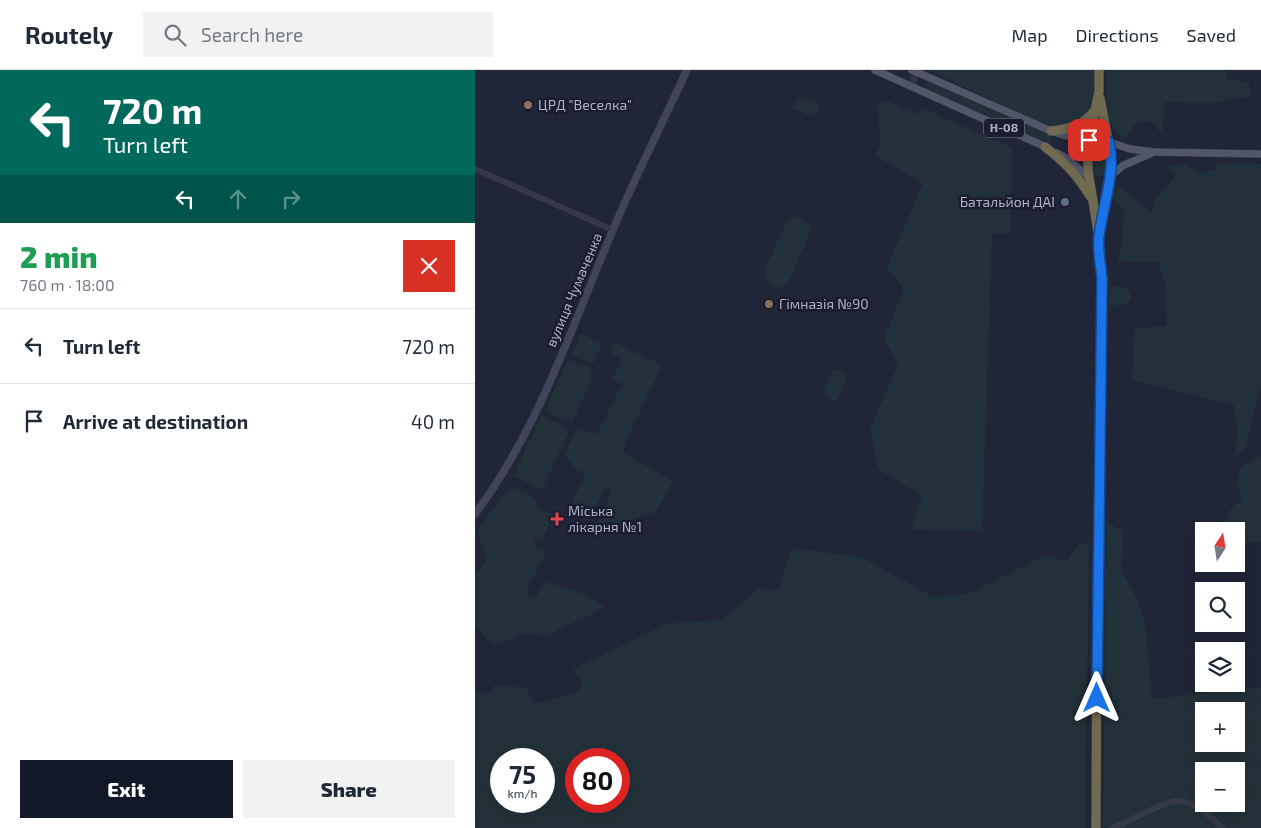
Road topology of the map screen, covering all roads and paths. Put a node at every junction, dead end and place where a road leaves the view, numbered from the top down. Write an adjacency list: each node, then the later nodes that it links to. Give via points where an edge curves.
1 (687, 70): 18 (street, вулиця Чумаченка)
2 (875, 70): 5 (main road, Н-08)
3 (1099, 70): 6 (highway)
4 (914, 71): 5 (street); 8 (main road, Н-08)
5 (913, 87): 11 (main road, Н-08)
6 (1099, 91): 7 (highway); 10 (highway)
7 (1096, 108): 8 (highway, via 1080,125); 9 (highway)
8 (1051, 131): 9 (main road, Н-08)
9 (1089, 140): 10 (highway, Н-08, via 1099,138); 15 (highway)
10 (1109, 142): 12 (main road, Н-08); 16 (highway)
11 (1045, 147): 15 (main road, Н-08, via 1066,158); 17 (highway, via 1065,162)
12 (1154, 152): 13 (main road, Н-08); 16 (main road, Н-08, via 1123,165)
13 (1261, 154)
14 (475, 169): 18 (street)
15 (1089, 177): 16 (highway, via 1099,182); 17 (highway)
16 (1109, 177): 19 (highway)
17 (1093, 200): 19 (highway)
18 (613, 230): 20 (street, вулиця Чумаченка, via 537,409 497,483)
19 (1099, 238): 21 (highway, via 1102,279)
20 (475, 514)
21 (1096, 828)
22 (1112, 828): 23 (street, via 1162,806 1184,801)
23 (1223, 828)

